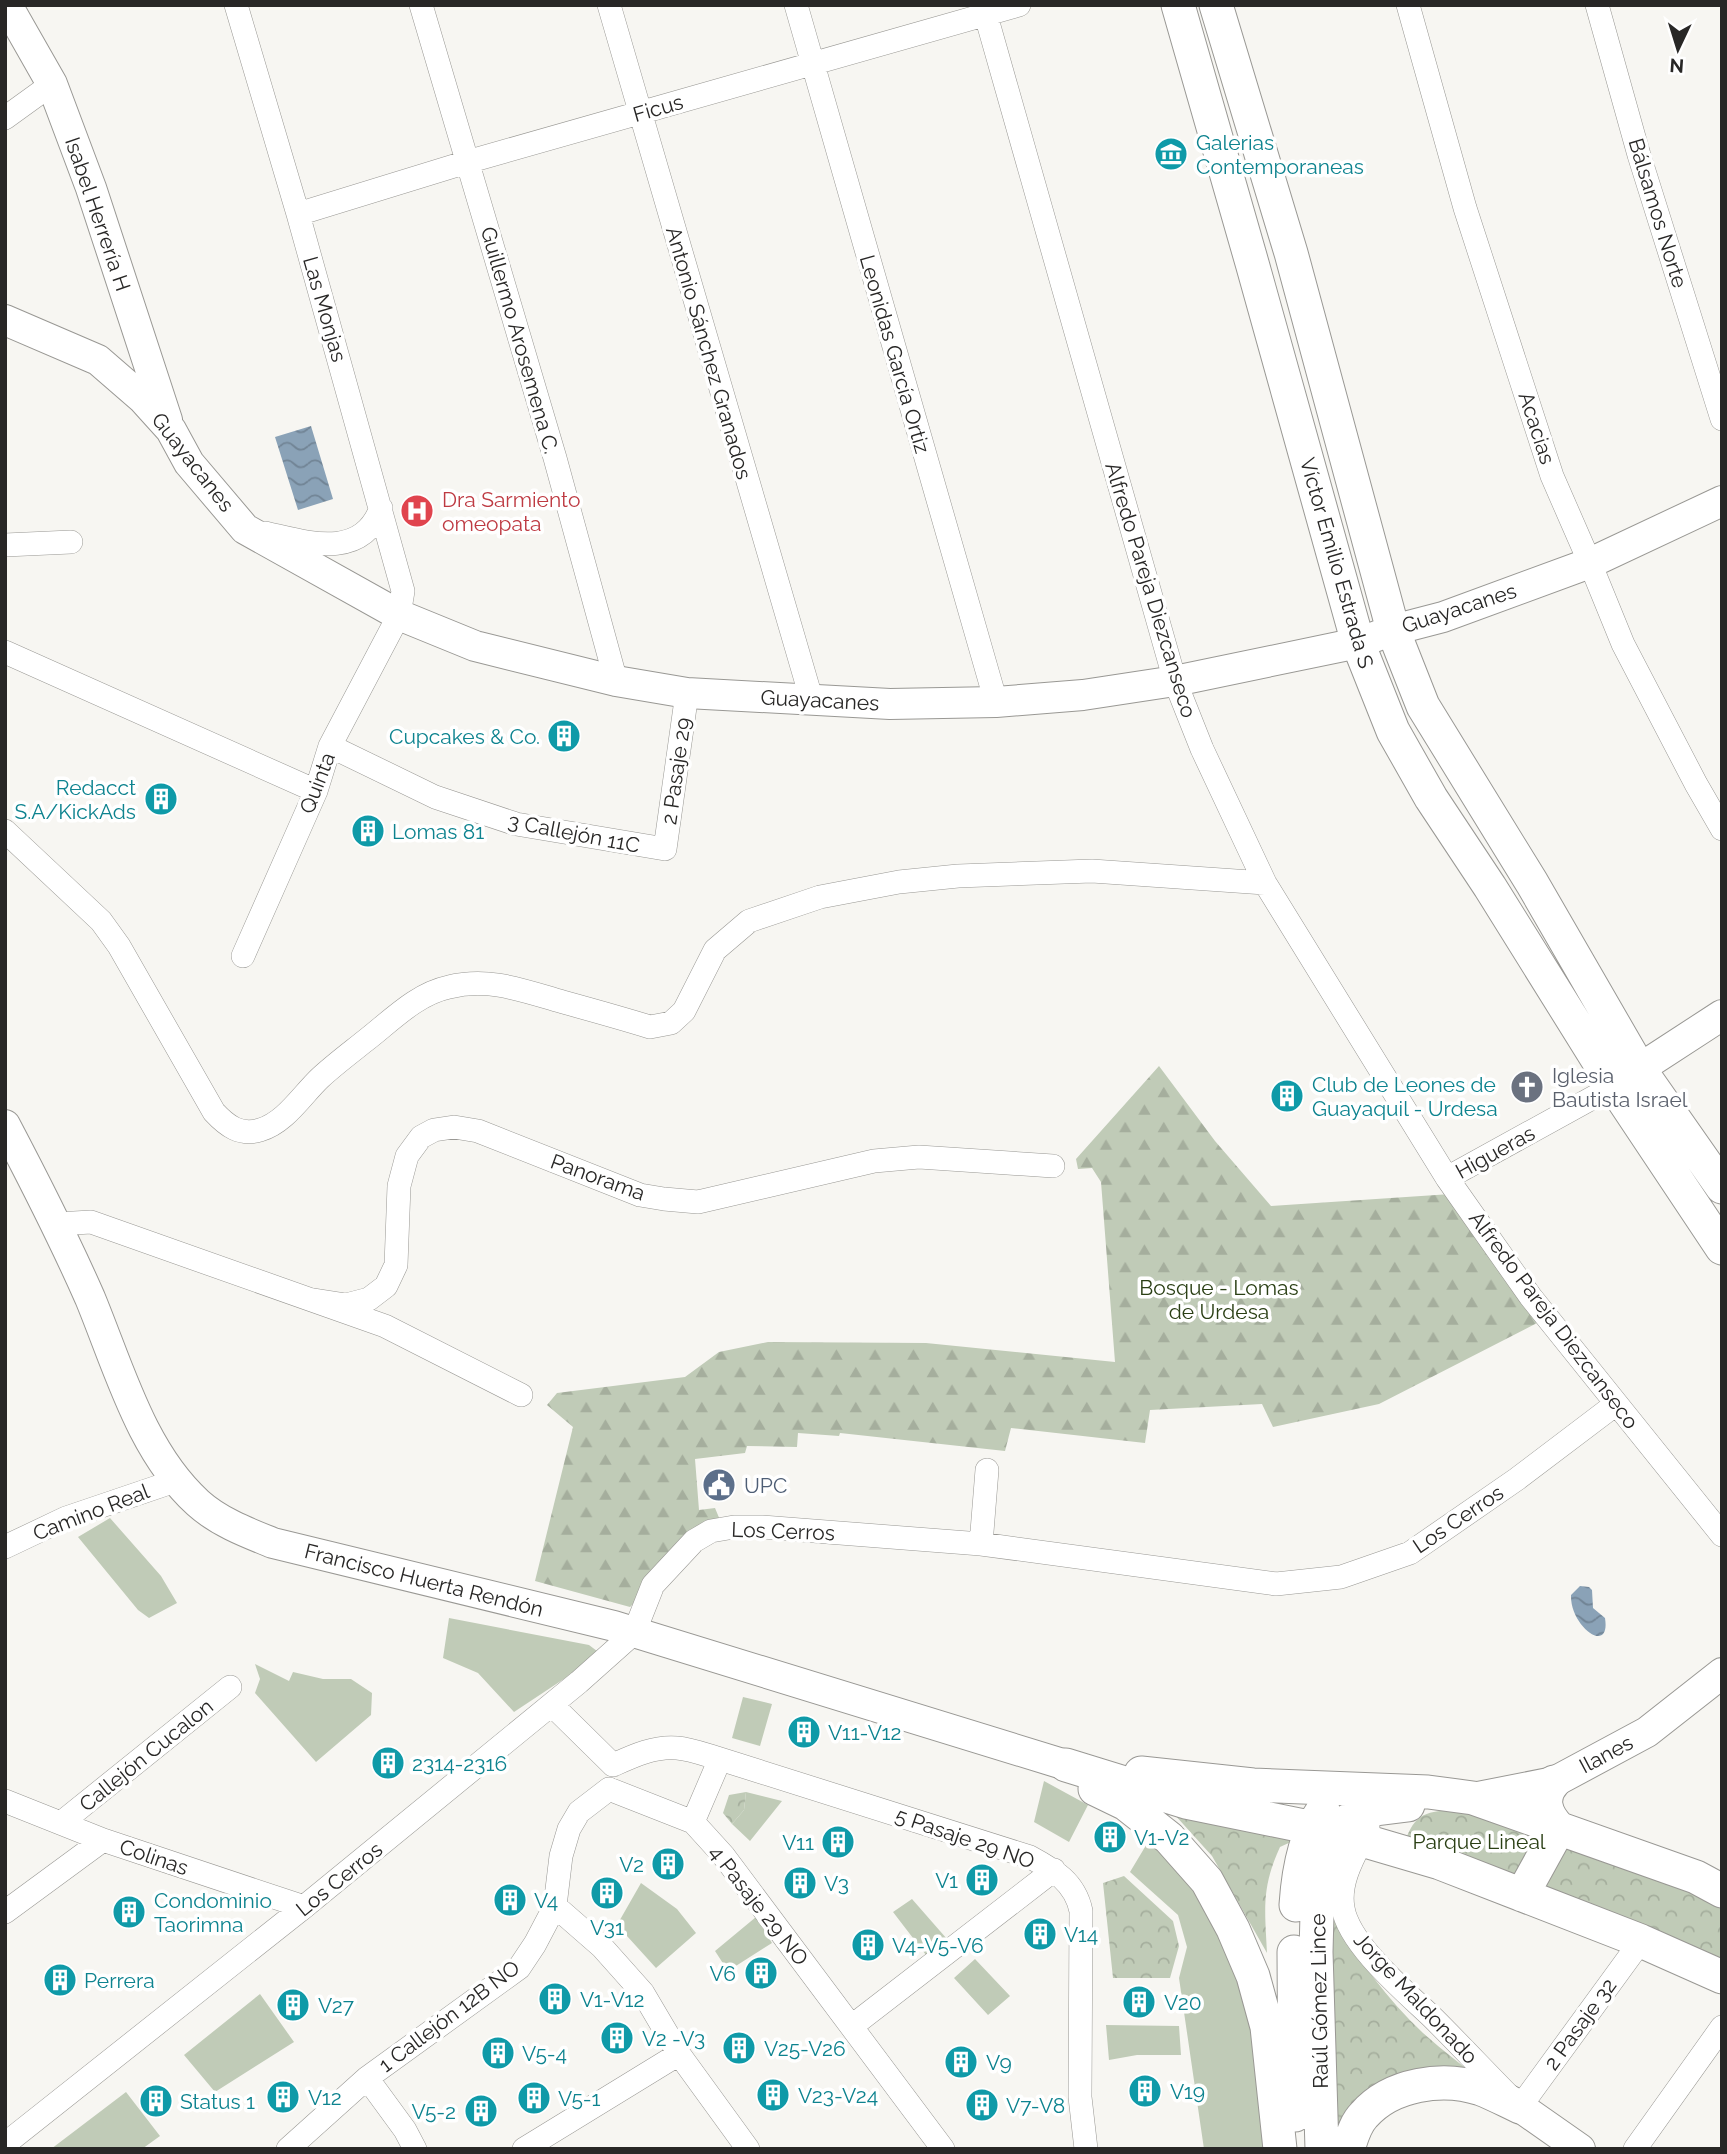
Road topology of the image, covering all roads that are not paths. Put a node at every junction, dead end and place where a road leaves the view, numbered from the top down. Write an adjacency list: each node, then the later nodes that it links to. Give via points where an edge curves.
1 (7, 5): 13 (street, Isabel Herrería H)
2 (236, 5): 17 (street, Las Monjas)
3 (421, 5): 16 (street, Guillermo Arosemena C.)
4 (609, 5): 14 (street, Antonio Sánchez Granados)
5 (796, 5): 12 (street, Leonidas García Ortiz)
6 (1019, 5): 11 (street, Ficus)
7 (1178, 5): 19 (main road, Víctor Emilio Estrada S)
8 (1216, 5): 18 (main road, Víctor Emilio Estrada S)
9 (1408, 5): 30 (street, Acacias, via 1465,208 1548,463)
10 (1597, 5): 23 (street, Bálsamos Norte)
11 (984, 10): 12 (street, Ficus); 36 (street, Alfredo Pareja Diezcanseco)
12 (812, 63): 14 (street, Ficus); 39 (street, Leonidas García Ortiz)
13 (52, 84): 15 (street); 20 (street, Isabel Herrería H)
14 (640, 113): 16 (street, Ficus); 38 (street, Antonio Sánchez Granados)
15 (5, 118)
16 (467, 162): 17 (street, Ficus); 35 (street, Guillermo Arosemena C.)
17 (298, 214): 26 (street, Las Monjas)
18 (1291, 253): 19 (main road); 32 (main road, Víctor Emilio Estrada S)
19 (1252, 263): 33 (main road, Víctor Emilio Estrada S)
20 (129, 307): 22 (street, via 121,341 111,354); 24 (street, Isabel Herrería H)
21 (5, 320): 22 (street, Guayacanes)
22 (98, 360): 24 (street, Guayacanes)
23 (1722, 419)
24 (171, 430): 27 (street, Guayacanes, via 189,463)
25 (1722, 501): 30 (street, Guayacanes)
26 (381, 508): 27 (street, via 368,529 340,544 316,545); 31 (street, Las Monjas, via 402,591)
27 (245, 529): 31 (street, Guayacanes)
28 (71, 542): 29 (street)
29 (5, 545)
30 (1590, 562): 32 (street, Guayacanes, via 1443,617); 42 (street, Acacias, via 1623,644)
31 (399, 615): 35 (street, Guayacanes, via 475,646); 40 (street, Quinta)
32 (1393, 629): 33 (street, Guayacanes); 46 (main road, Víctor Emilio Estrada S, via 1423,706)
33 (1358, 643): 36 (street, Guayacanes); 47 (main road, Víctor Emilio Estrada S, via 1393,731)
34 (5, 652): 41 (street)
35 (616, 681): 37 (street, Guayacanes)
36 (1175, 681): 39 (street, Guayacanes); 45 (street, Alfredo Pareja Diezcanseco)
37 (687, 692): 38 (street, Guayacanes); 44 (street, 2 Pasaje 29)
38 (812, 701): 39 (street, Guayacanes)
39 (996, 702)
40 (330, 746): 41 (street, Quinta); 44 (street, 3 Callejón 11C, via 435,797 516,824)
41 (316, 791): 48 (street, Quinta)
42 (1722, 829)
43 (5, 831): 45 (street, via 101,921 214,1112 225,1124 247,1132 270,1126 321,1077 401,1013 447,987 502,984 650,1027 671,1023 684,1011 715,950 749,921 820,897 958,876 1092,871)
44 (665, 849)
45 (1265, 883): 53 (street, Alfredo Pareja Diezcanseco)
46 (1532, 883): 47 (main road); 50 (main road, Víctor Emilio Estrada S)
47 (1490, 887): 50 (main road, Víctor Emilio Estrada S)
48 (243, 956)
49 (1722, 1015): 50 (street, Higueras)
50 (1627, 1078): 53 (street, Higueras); 54 (main road, Víctor Emilio Estrada S); 56 (main road, Víctor Emilio Estrada S)
51 (5, 1125): 55 (street, Francisco Huerta Rendón)
52 (1053, 1166): 57 (street, Panorama, via 919,1157 886,1160 698,1202 640,1195 478,1131 434,1130 421,1137 407,1156 399,1186 396,1265 386,1286 369,1299 346,1305)
53 (1447, 1178): 59 (street, Alfredo Pareja Diezcanseco, via 1530,1296)
54 (1722, 1187)
55 (57, 1224): 57 (street, Panorama, via 92,1222); 61 (street, Francisco Huerta Rendón, via 145,1434)
56 (1722, 1248)
57 (314, 1300): 58 (street, Panorama, via 385,1326)
58 (521, 1395)
59 (1616, 1404): 62 (street, Alfredo Pareja Diezcanseco); 63 (street, Los Cerros, via 1410,1553 1341,1577 1276,1584)
60 (987, 1470): 63 (street)
61 (178, 1480): 64 (street, Camino Real, via 66,1518); 65 (street, Francisco Huerta Rendón, via 199,1504 239,1530 273,1543)
62 (1722, 1535)
63 (981, 1544): 65 (street, Los Cerros, via 762,1527 711,1531 687,1548 653,1585)
64 (5, 1547)
65 (634, 1633): 68 (street, Los Cerros); 71 (street, Francisco Huerta Rendón)
66 (1722, 1673): 72 (street, Ilanes, via 1647,1732)
67 (230, 1687): 79 (street, Callejón Cucalon)
68 (552, 1705): 70 (street); 86 (street, Los Cerros)
69 (720, 1759): 70 (street, 5 Pasaje 29 NO, via 677,1748 657,1749); 78 (street); 82 (street, 5 Pasaje 29 NO, via 1030,1857)
70 (612, 1765): 73 (street)
71 (1066, 1765): 77 (main road, via 1186,1802); 102 (main road, via 1169,1838 1207,1881 1253,1976 1267,2027)
72 (1554, 1783): 74 (street, Ilanes); 80 (main road, via 1546,1805)
73 (609, 1789): 78 (street, 4 Pasaje 29 NO); 85 (street, 1 Callejón 12B NO, via 579,1812 569,1829)
74 (1474, 1798): 75 (main road); 80 (main road)
75 (1371, 1799): 77 (main road); 77 (main road, via 1350,1819)
76 (5, 1801): 79 (street, Colinas)
77 (1331, 1818): 84 (main road); 94 (street, Jorge Maldonado, via 1345,1878 1345,1916 1353,1933); 103 (main road, Raúl Gómez Lince, via 1300,1876 1294,1923); 104 (main road, Raúl Gómez Lince, via 1317,1914)
78 (693, 1822): 90 (street, 4 Pasaje 29 NO)
79 (61, 1824): 81 (street, Colinas)
80 (1559, 1828): 83 (main road, via 1696,1877); 84 (main road)
81 (103, 1839): 86 (street, Colinas); 87 (street)
82 (1054, 1870): 90 (street); 101 (street, 5 Pasaje 29 NO, via 1078,1897 1081,1911 1080,2097)
83 (1722, 1891)
84 (1521, 1895): 88 (main road)
85 (555, 1906): 92 (street, via 603,1947 643,1993); 93 (street, 1 Callejón 12B NO, via 519,1968)
86 (304, 1908): 95 (street, Los Cerros)
87 (5, 1912)
88 (1641, 1941): 89 (main road); 94 (street, 2 Pasaje 32)
89 (1722, 1977)
90 (852, 2026): 100 (street, 4 Pasaje 29 NO)
91 (1722, 2027): 107 (street)
92 (678, 2054): 98 (street); 99 (street)
93 (367, 2078): 96 (street, 1 Callejón 12B NO); 97 (street)
94 (1520, 2107): 105 (main road, via 1479,2088 1416,2085 1379,2101 1363,2115); 106 (street, Jorge Maldonado)
95 (5, 2144)
96 (288, 2149)
97 (415, 2149)
98 (524, 2149)
99 (748, 2149)
100 (943, 2149)
101 (1086, 2149)
102 (1280, 2149)
103 (1295, 2149)
104 (1322, 2149)
105 (1348, 2149)
106 (1580, 2149)
107 (1635, 2149)

